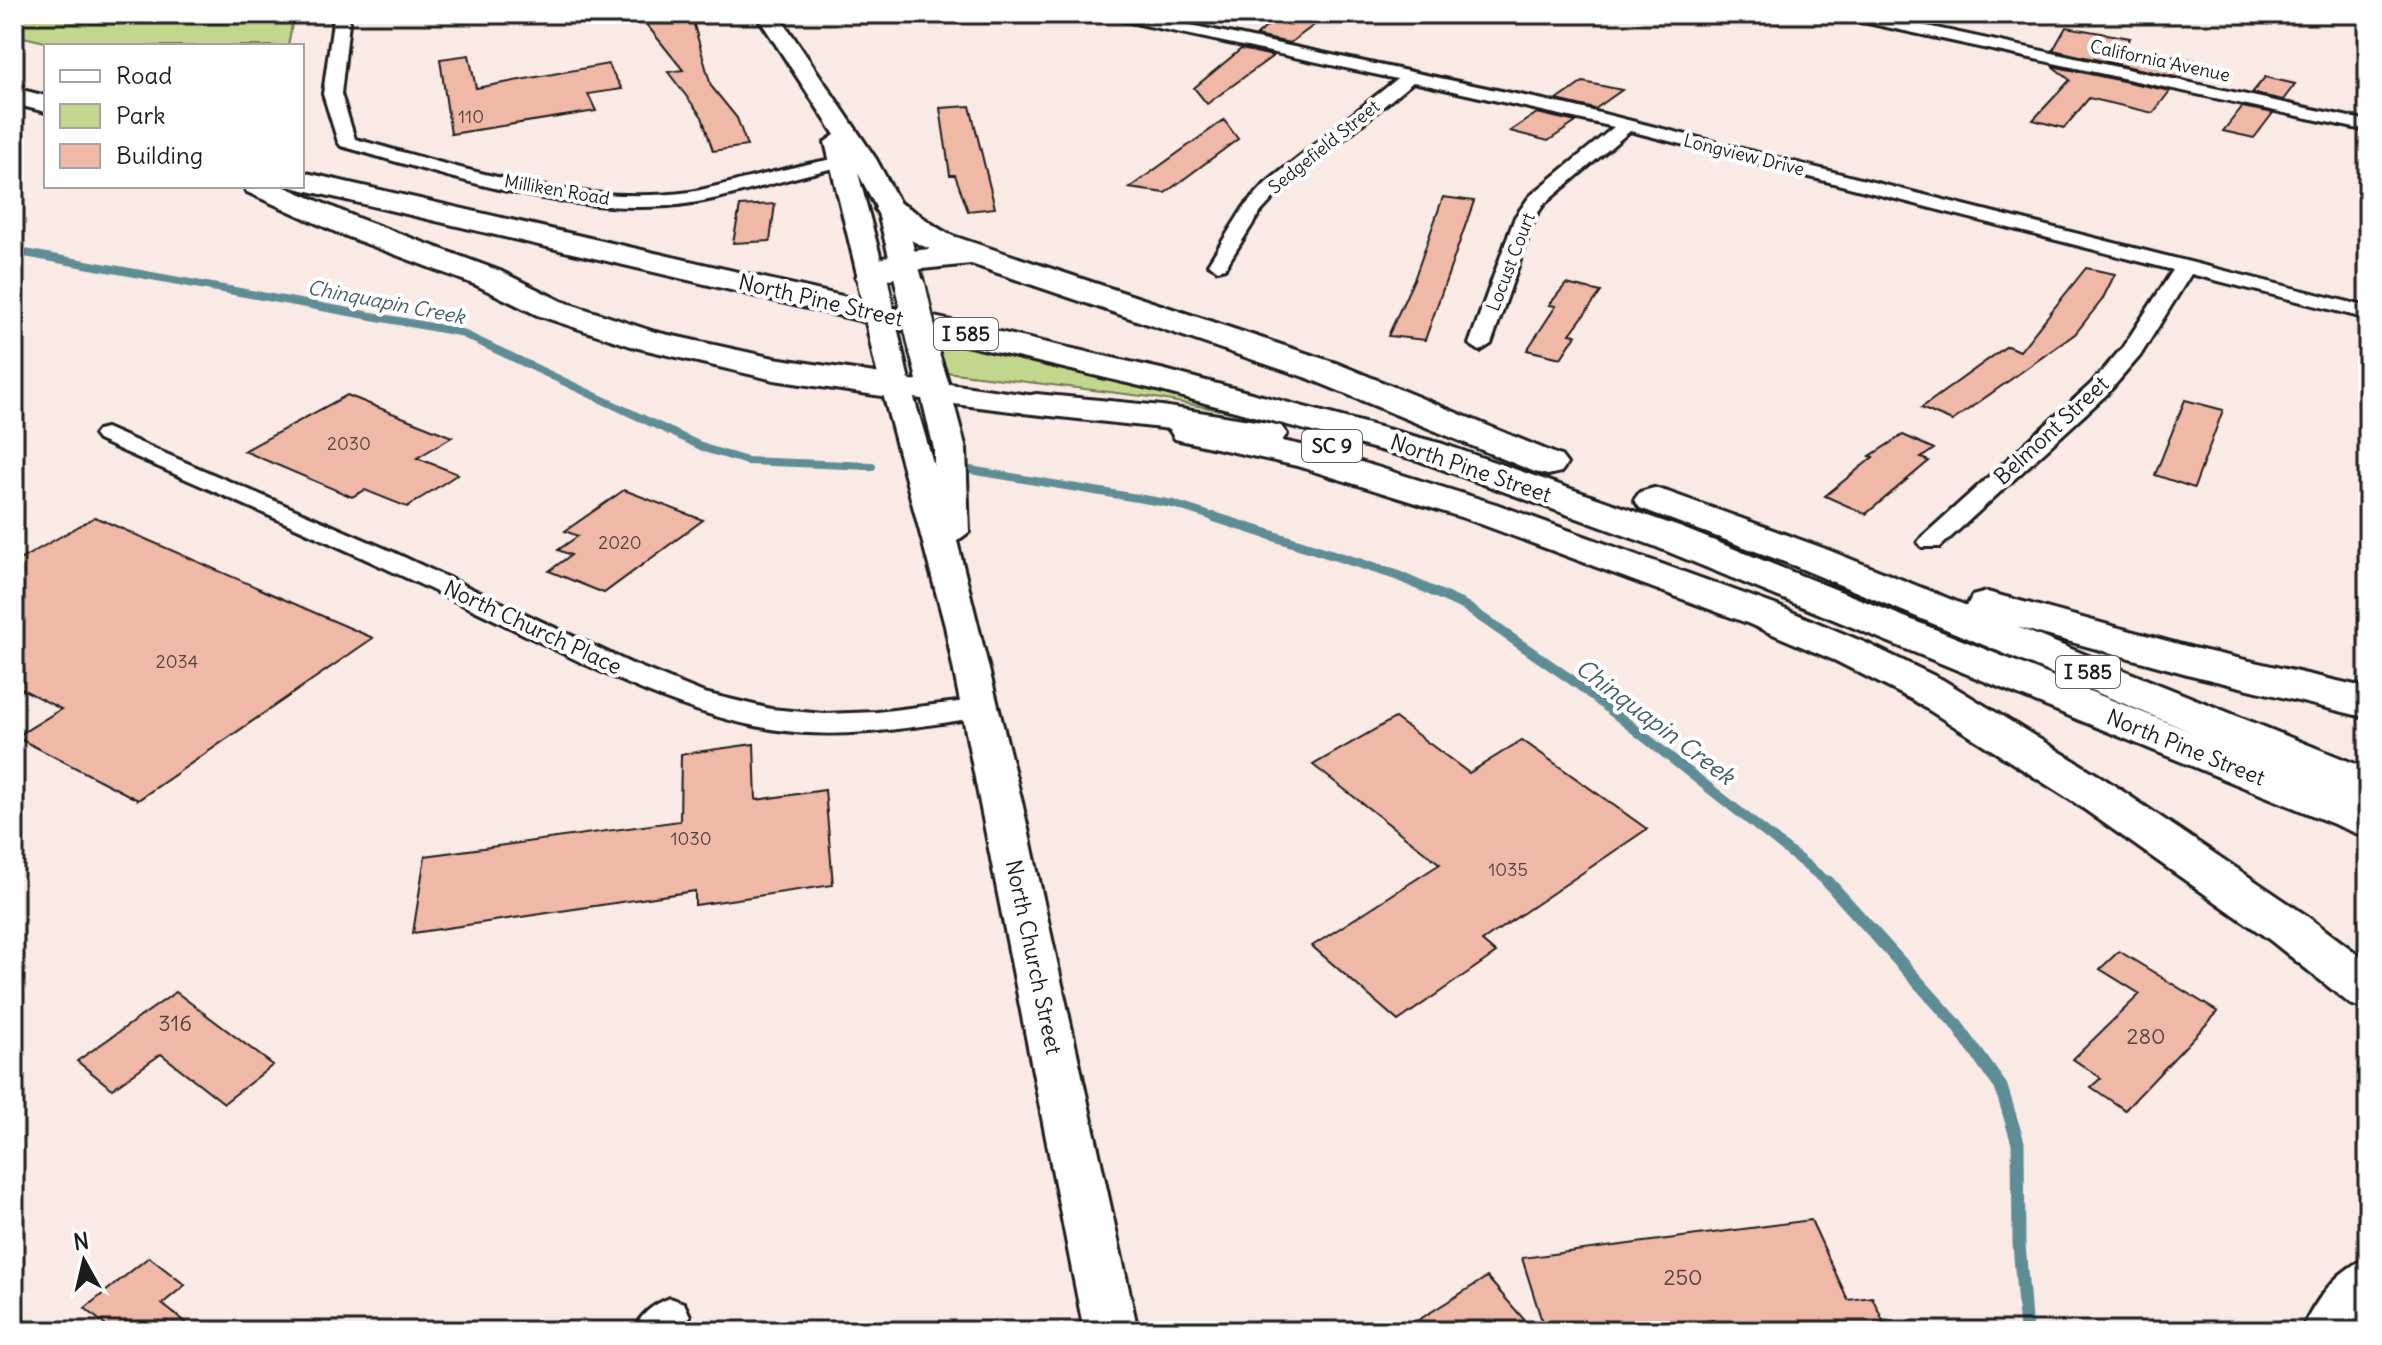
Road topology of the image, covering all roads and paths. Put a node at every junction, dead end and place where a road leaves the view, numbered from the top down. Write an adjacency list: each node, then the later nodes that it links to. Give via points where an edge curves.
1 (342, 14): 12 (street, Milliken Road, via 332,94 347,142 434,167 587,198 663,201)
2 (767, 14): 12 (main road, via 801,61)
3 (1116, 14): 5 (street, Longview Drive)
4 (1849, 14): 11 (street, California Avenue)
5 (1412, 75): 10 (street, Longview Drive); 18 (street, Sedgefield Street, via 1261,198)
6 (14, 96): 7 (highway)
7 (44, 104)
8 (14, 117): 9 (highway)
9 (44, 124)
10 (1627, 125): 19 (street, Longview Drive); 23 (street, Locust Court, via 1545,193 1525,217)
11 (2368, 126)
12 (851, 160): 16 (main road, North Church Street); 20 (main road, North Church Street)
13 (304, 164): 29 (highway, North Pine Street / I 585, via 1211,370)
14 (304, 181): 30 (highway, North Pine Street / I 585, via 1294,413 1430,452)
15 (263, 188): 24 (highway, via 488,278 549,308 646,340 774,369)
16 (890, 209): 17 (highway, via 921,234); 21 (main road, North Church Street)
17 (982, 258): 21 (highway, via 930,256); 29 (highway, via 1323,371)
18 (1218, 264)
19 (2185, 267): 22 (street, Longview Drive); 31 (street, Belmont Street, via 2132,351 2099,389)
20 (872, 280): 21 (highway, via 888,266); 24 (main road, North Church Street, bridge)
21 (910, 287): 25 (main road, North Church Street, bridge)
22 (2368, 313)
23 (1480, 344)
24 (895, 387): 25 (main road, SC 9); 33 (main road, North Church Street)
25 (935, 392): 26 (main road, SC 9); 28 (main road, North Church Street)
26 (1023, 403): 28 (main road, via 975,416); 30 (highway, SC 9, via 1162,417 1303,440 1543,507); 38 (main road, via 1235,439 1352,471 1623,562 1851,652 1928,690 2090,791 2287,927)
27 (106, 435): 35 (street, North Church Place, via 719,709 775,720 835,723)
28 (947, 437): 33 (main road, North Church Street)
29 (1548, 464): 32 (highway, North Pine Street / I 585)
30 (1620, 520): 37 (highway, North Pine Street / I 585)
31 (1931, 542)
32 (1809, 557): 34 (highway, via 2191,661); 36 (highway, North Pine Street / I 585)
33 (953, 583): 35 (main road, North Church Street)
34 (2368, 703)
35 (982, 708): 39 (main road, North Church Street)
36 (2368, 787)
37 (2368, 821)
38 (2366, 991)
39 (1111, 1331)

